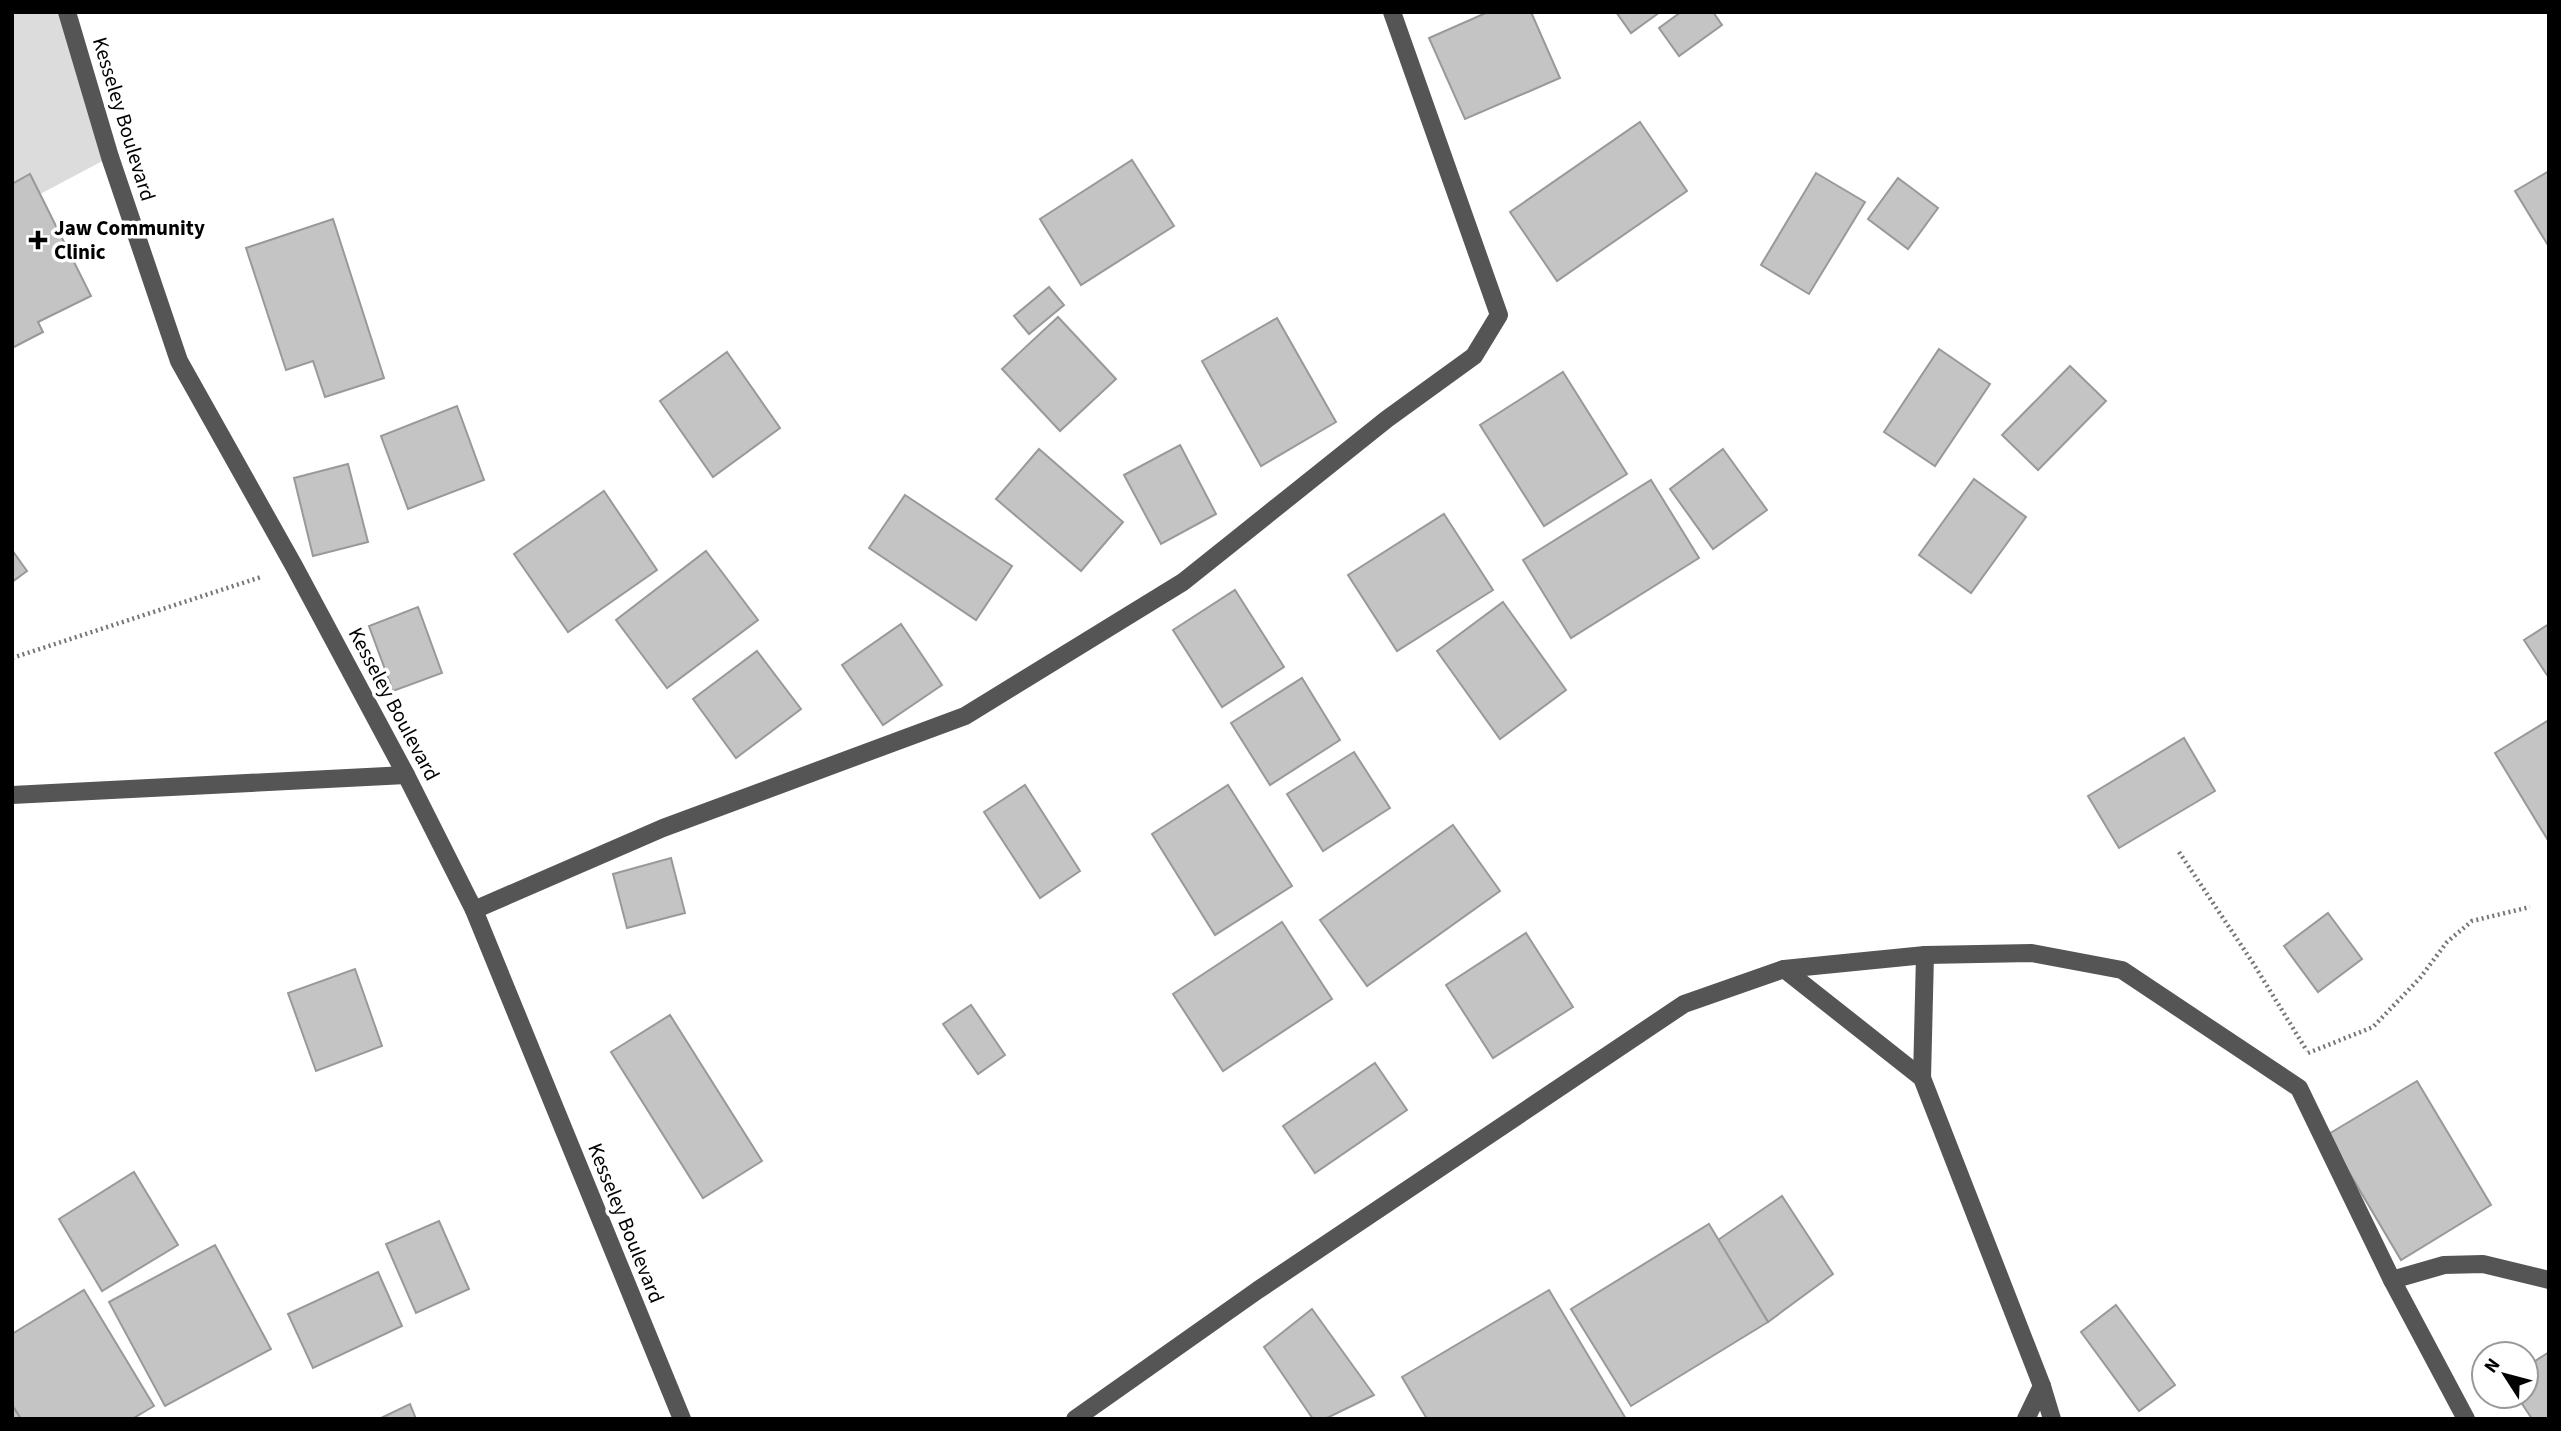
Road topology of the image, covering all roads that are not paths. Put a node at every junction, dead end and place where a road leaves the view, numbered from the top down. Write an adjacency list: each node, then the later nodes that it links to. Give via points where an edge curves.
1 (67, 12): 3 (street, Kesseley Boulevard, via 179,361)
2 (1392, 12): 5 (street, via 1499,314 1474,356 1387,419 1184,582 964,716 663,828)
3 (406, 775): 4 (street); 5 (street, Kesseley Boulevard)
4 (12, 795)
5 (474, 911): 12 (street, Kesseley Boulevard)
6 (1925, 955): 7 (street); 8 (street); 9 (street, via 2032,953 2122,970 2299,1088)
7 (1784, 969): 8 (street); 13 (street, via 1685,1004 1258,1290)
8 (1922, 1078): 11 (street)
9 (2392, 1280): 10 (street, via 2444,1265 2483,1264); 16 (street)
10 (2549, 1280)
11 (2042, 1386): 14 (street); 15 (street)
12 (682, 1419)
13 (1075, 1419)
14 (2025, 1419)
15 (2052, 1419)
16 (2466, 1419)

